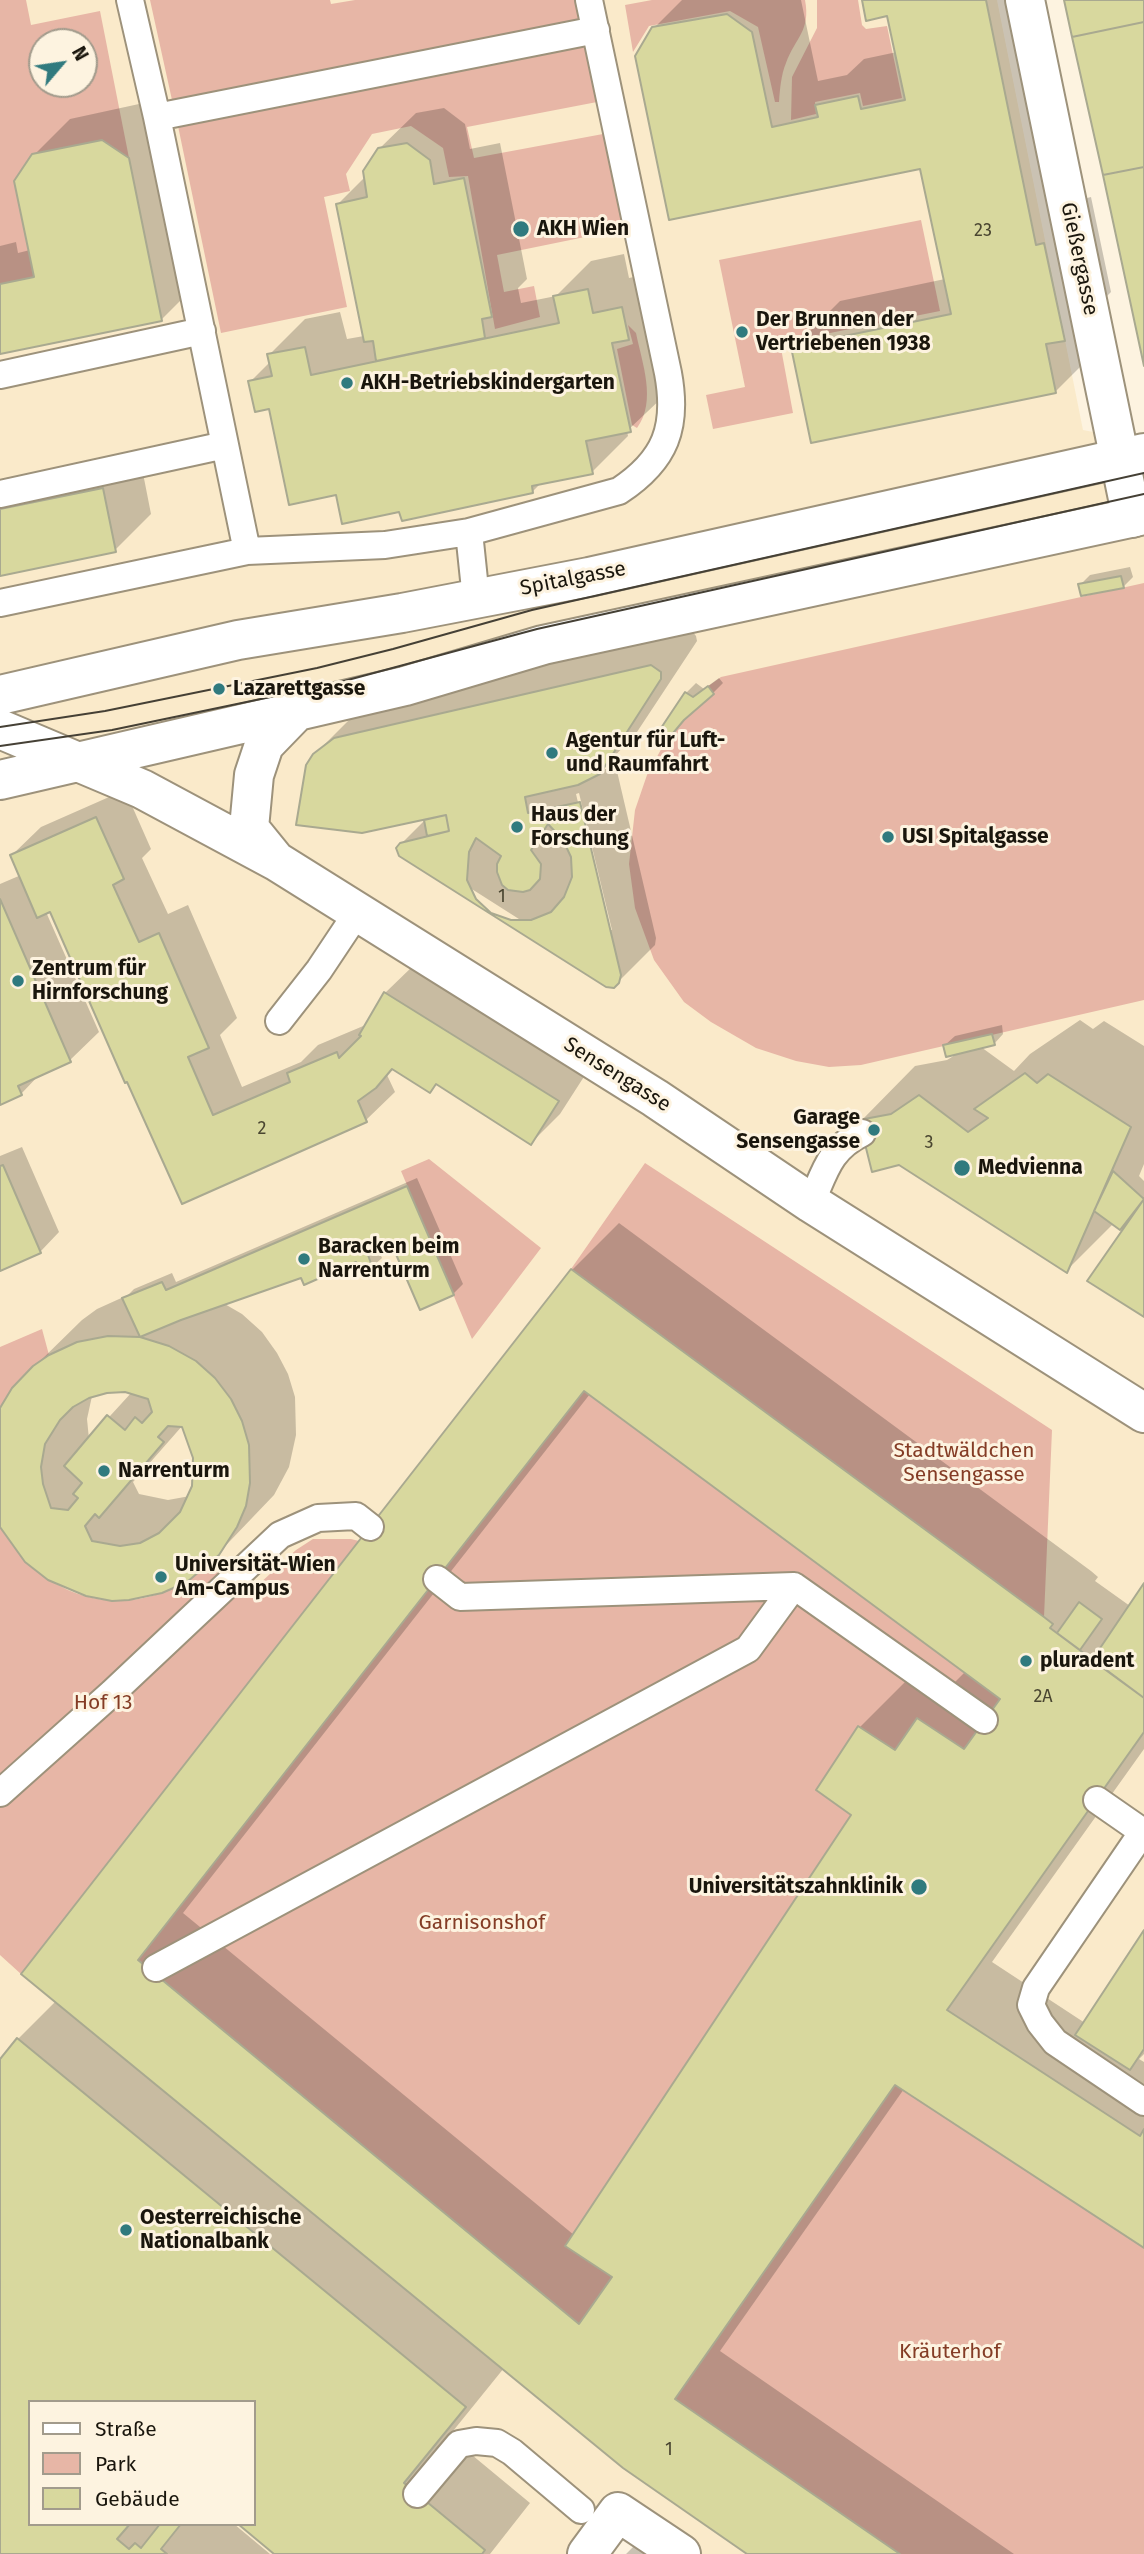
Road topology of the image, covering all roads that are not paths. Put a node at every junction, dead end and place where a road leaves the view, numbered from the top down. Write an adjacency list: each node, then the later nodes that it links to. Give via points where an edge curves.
1 (130, 0): 5 (lane)
2 (589, 0): 4 (lane)
3 (1025, 0): 9 (main road, Gießergasse)
4 (596, 30): 5 (lane); 12 (lane, via 673,399 667,438 659,456 619,491)
5 (157, 117): 6 (lane)
6 (202, 331): 7 (lane); 8 (lane)
7 (0, 375)
8 (225, 445): 10 (lane); 13 (lane)
9 (1132, 456): 11 (main road, Gießergasse); 14 (main road, Spitalgasse)
10 (0, 494)
11 (1138, 516): 17 (main road, via 543,645)
12 (469, 532): 13 (lane, via 385,545); 14 (lane)
13 (247, 551): 15 (lane)
14 (476, 598): 16 (main road, Spitalgasse, via 238,640)
15 (0, 603)
16 (0, 695)
17 (296, 712): 19 (main road); 21 (main road, via 264,746 254,775 249,828)
18 (0, 729): 19 (main road)
19 (76, 762): 20 (main road); 21 (main road, Sensengasse, via 142,789)
20 (0, 780)
21 (276, 861): 22 (main road, Sensengasse)
22 (357, 913): 23 (lane); 25 (main road, Sensengasse, via 655,1098)
23 (279, 1021)
24 (862, 1133): 25 (lane, via 835,1152)
25 (811, 1203): 26 (main road, Sensengasse)
26 (1144, 1413)
27 (363, 1521): 31 (lane, via 318,1518 280,1535)
28 (437, 1579): 29 (lane, via 460,1597)
29 (794, 1586): 30 (lane); 34 (lane, via 748,1649)
30 (984, 1720)
31 (0, 1793)
32 (1097, 1800): 33 (lane)
33 (1143, 1831): 35 (lane, via 1035,1988 1031,2005 1055,2042)
34 (156, 1968)
35 (1144, 2102)
36 (417, 2494): 37 (lane, via 459,2445 497,2443)
37 (581, 2510)
38 (587, 2554): 39 (main road, via 618,2512)
39 (681, 2554)

